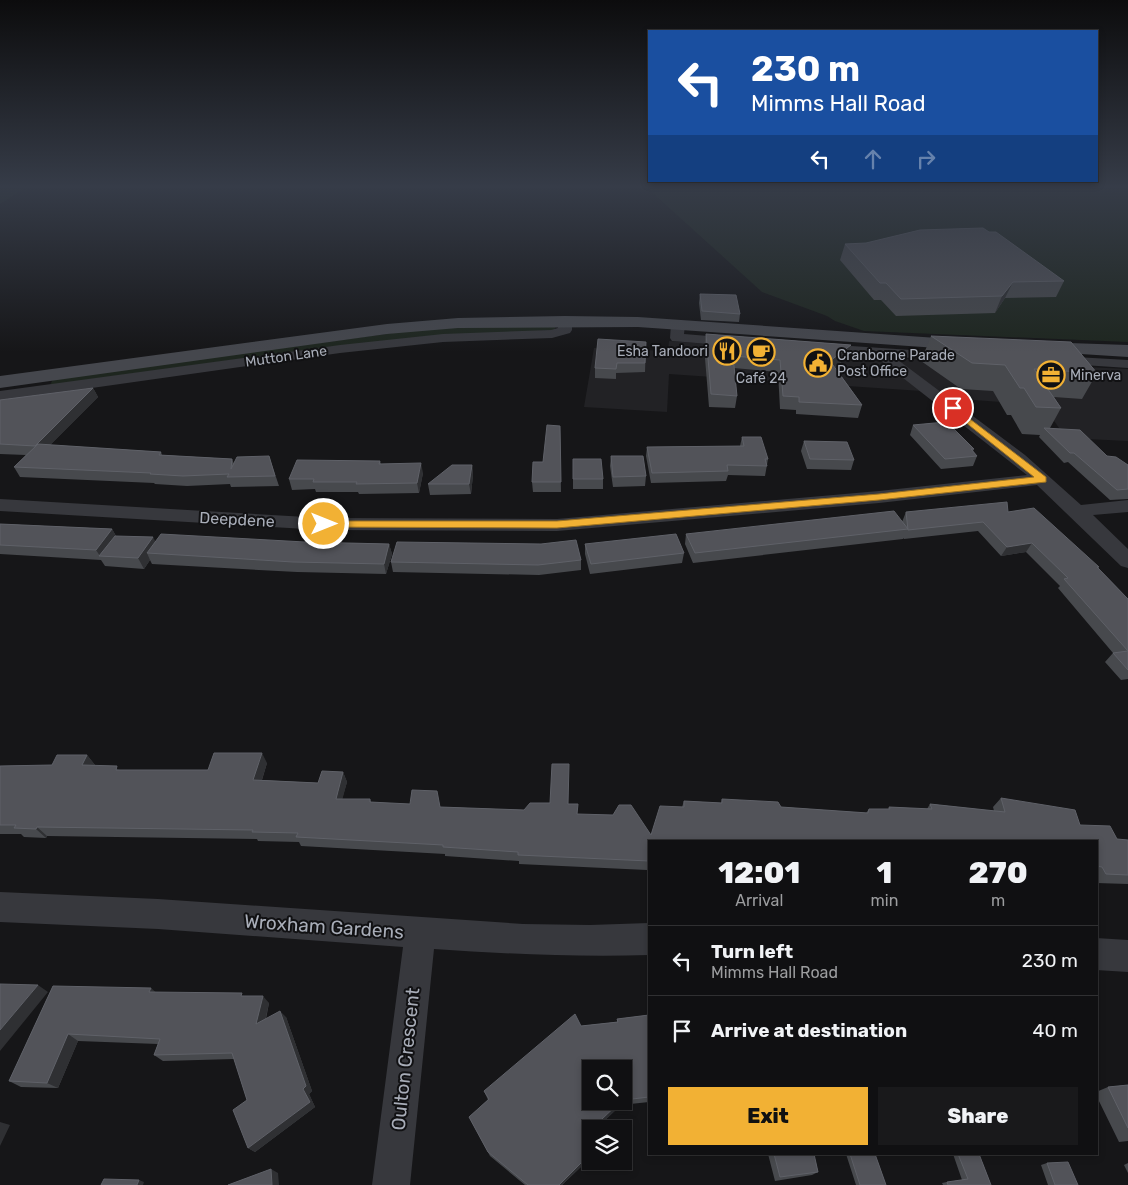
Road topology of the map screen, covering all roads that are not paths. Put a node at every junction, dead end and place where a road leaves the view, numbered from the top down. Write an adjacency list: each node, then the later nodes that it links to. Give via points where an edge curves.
1 (565, 321): 2 (main road, Mutton Lane); 9 (main road, Mutton Lane, via 387,329); 10 (street, Mutton Lane, via 565,330 552,334 396,343)
2 (677, 331): 4 (main road, Mutton Lane, via 860,339); 6 (street)
3 (1021, 347): 5 (main road)
4 (980, 351): 6 (street)
5 (1128, 351)
6 (880, 353): 11 (street)
7 (1035, 359): 8 (street)
8 (1128, 364)
9 (0, 382)
10 (0, 396)
11 (1042, 480): 12 (street, Deepdene, via 557,524 324,524); 14 (street)
12 (0, 505)
13 (1128, 506): 14 (street)
14 (1077, 511): 15 (street)
15 (1128, 561)
16 (0, 907): 17 (street, Wroxham Gardens)
17 (420, 932): 18 (street, Wroxham Gardens, via 524,940 590,942); 21 (street, Oulton Crescent)
18 (648, 939)
19 (1098, 954): 20 (street)
20 (1128, 956)
21 (390, 1185)

